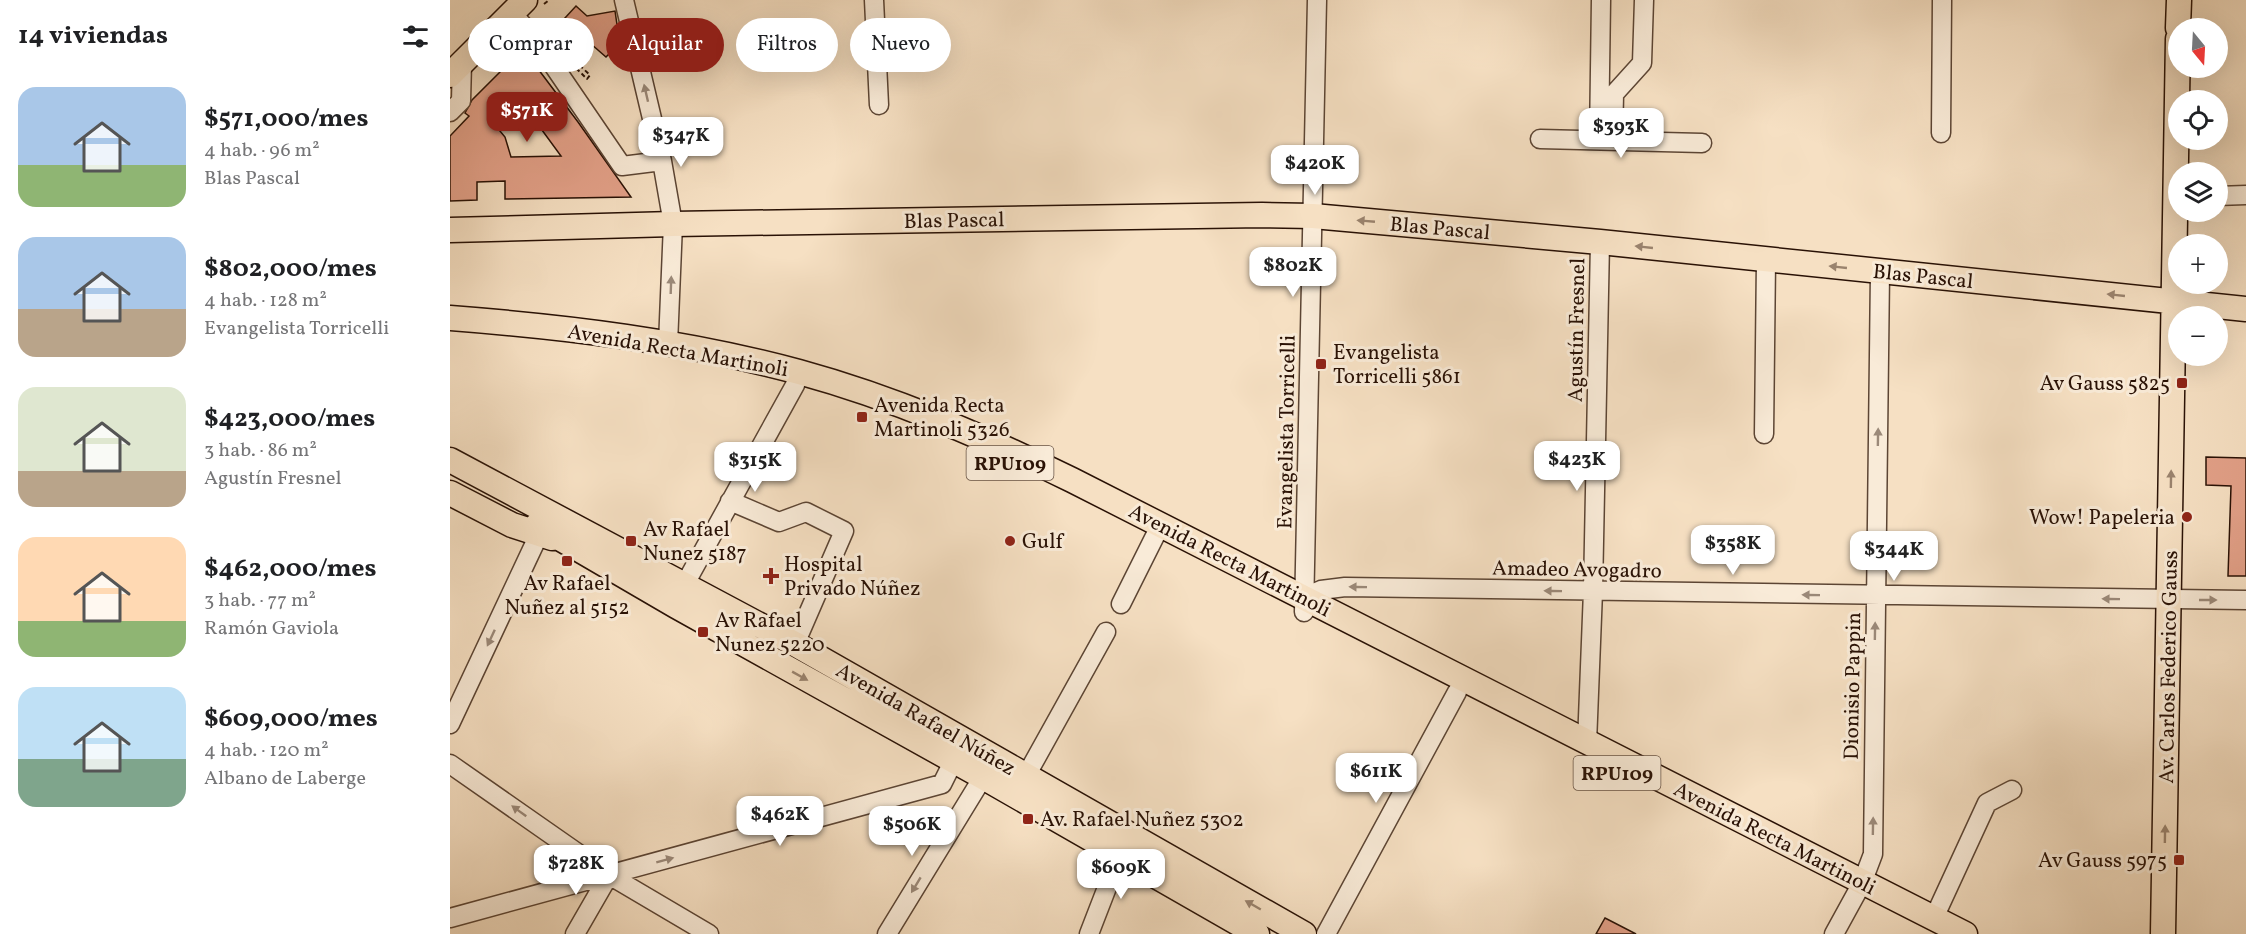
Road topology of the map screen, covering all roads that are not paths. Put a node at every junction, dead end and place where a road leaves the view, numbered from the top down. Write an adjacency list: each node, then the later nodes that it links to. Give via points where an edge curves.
1 (624, 0): 19 (street, one-way to 1)
2 (874, 0): 13 (street)
3 (1317, 0): 23 (street, Evangelista Torricelli)
4 (1601, 0): 12 (street)
5 (1644, 0): 12 (street, via 1642,63)
6 (1942, 0): 15 (street)
7 (2179, 0): 9 (main road)
8 (518, 7): 10 (main road); 19 (street, via 536,40 622,166)
9 (2178, 18)
10 (456, 69): 14 (street, via 461,101)
11 (2178, 78): 20 (main road, Av. Carlos Federico Gauss)
12 (1606, 94): 17 (street)
13 (879, 105)
14 (450, 112)
15 (1941, 133)
16 (1540, 139): 17 (street)
17 (1606, 140): 18 (street)
18 (1702, 143)
19 (662, 161): 25 (street)
20 (2177, 162)
21 (2246, 195): 22 (street)
22 (2228, 196)
23 (1312, 216): 25 (main road, Blas Pascal); 27 (main road, Blas Pascal, one-way to 23); 51 (street, Evangelista Torricelli)
24 (2176, 222): 30 (main road, Av. Carlos Federico Gauss)
25 (673, 224): 26 (main road, Blas Pascal); 34 (street, one-way to 25)
26 (450, 230)
27 (1600, 242): 28 (main road, Blas Pascal, one-way to 27); 46 (street, Agustín Fresnel)
28 (1766, 260): 29 (main road, Blas Pascal, one-way to 28); 36 (street)
29 (1880, 272): 30 (main road, Blas Pascal, one-way to 29); 47 (street, Dionisio Pappin, one-way to 29)
30 (2174, 301): 31 (main road, Blas Pascal); 48 (main road, Av. Carlos Federico Gauss, one-way to 30)
31 (2246, 309)
32 (450, 318): 34 (main road, Avenida Recta Martinoli / RPU109, via 552,327)
33 (450, 330): 35 (main road, Avenida Recta Martinoli / RPU109, via 551,340)
34 (668, 344): 35 (main road, Avenida Recta Martinoli / RPU109, via 725,354)
35 (796, 378): 41 (street); 44 (main road, Avenida Recta Martinoli / RPU109, via 1000,459); 51 (main road, Avenida Recta Martinoli / RPU109, via 898,404 1003,447)
36 (1764, 434)
37 (450, 444): 43 (main road, via 525,486)
38 (450, 460): 43 (main road, Avenida Rafael Núñez)
39 (450, 478): 42 (main road, Avenida Rafael Núñez)
40 (450, 493): 42 (main road, via 512,525)
41 (730, 501): 45 (street); 53 (street, via 779,522 806,512 844,531)
42 (541, 531): 43 (main road, Avenida Rafael Núñez); 55 (street, one-way to 55)
43 (574, 535): 45 (main road, Avenida Rafael Núñez); 58 (main road, Avenida Rafael Núñez, one-way to 58, via 659,596)
44 (1155, 536): 50 (street); 51 (main road, Avenida Recta Martinoli / RPU109, via 1214,567 1231,568)
45 (685, 584): 53 (main road, Avenida Rafael Núñez)
46 (1593, 591): 47 (street, Amadeo Avogadro, one-way to 46); 51 (street, Amadeo Avogadro, one-way to 51, via 1345,587 1321,590); 57 (street, Agustín Fresnel)
47 (1875, 596): 48 (street, Amadeo Avogadro, one-way to 47); 68 (street, Dionisio Pappin, one-way to 47, via 1873,854)
48 (2169, 600): 49 (street, Amadeo Avogadro, one-way to 49); 80 (main road, Av. Carlos Federico Gauss, one-way to 48)
49 (2246, 600)
50 (1121, 604)
51 (1304, 605): 54 (main road, Avenida Recta Martinoli / RPU109); 57 (main road, Avenida Recta Martinoli / RPU109)
52 (1106, 632): 60 (street)
53 (795, 644): 56 (main road, Avenida Rafael Núñez)
54 (1457, 692): 68 (main road, Avenida Recta Martinoli / RPU109); 77 (street)
55 (450, 724)
56 (945, 730): 58 (main road, via 953,743); 60 (main road, Avenida Rafael Núñez)
57 (1587, 742): 68 (main road, Avenida Recta Martinoli / RPU109)
58 (953, 762): 61 (main road, Avenida Rafael Núñez); 62 (street)
59 (450, 764): 67 (street, one-way to 59)
60 (1026, 776): 65 (main road, Avenida Rafael Núñez)
61 (983, 777): 64 (street); 65 (main road, via 999,773 1079,818); 66 (main road, Avenida Rafael Núñez)
62 (942, 784): 64 (street); 67 (street, one-way to 62)
63 (2012, 790): 70 (street, via 1987,802)
64 (968, 799): 73 (street, one-way to 73)
65 (1102, 819): 76 (main road, Avenida Rafael Núñez, one-way to 65)
66 (1117, 855): 74 (street); 75 (main road, Avenida Rafael Núñez)
67 (609, 876): 69 (street); 71 (street); 72 (street)
68 (1859, 889): 70 (main road, Avenida Recta Martinoli / RPU109); 78 (street, Dionisio Pappin)
69 (450, 918)
70 (1932, 926): 79 (main road, Avenida Recta Martinoli / RPU109)
71 (575, 934)
72 (709, 934)
73 (887, 934)
74 (1089, 934)
75 (1257, 934)
76 (1304, 934)
77 (1326, 934)
78 (1834, 934)
79 (1965, 934)
80 (2163, 934)

